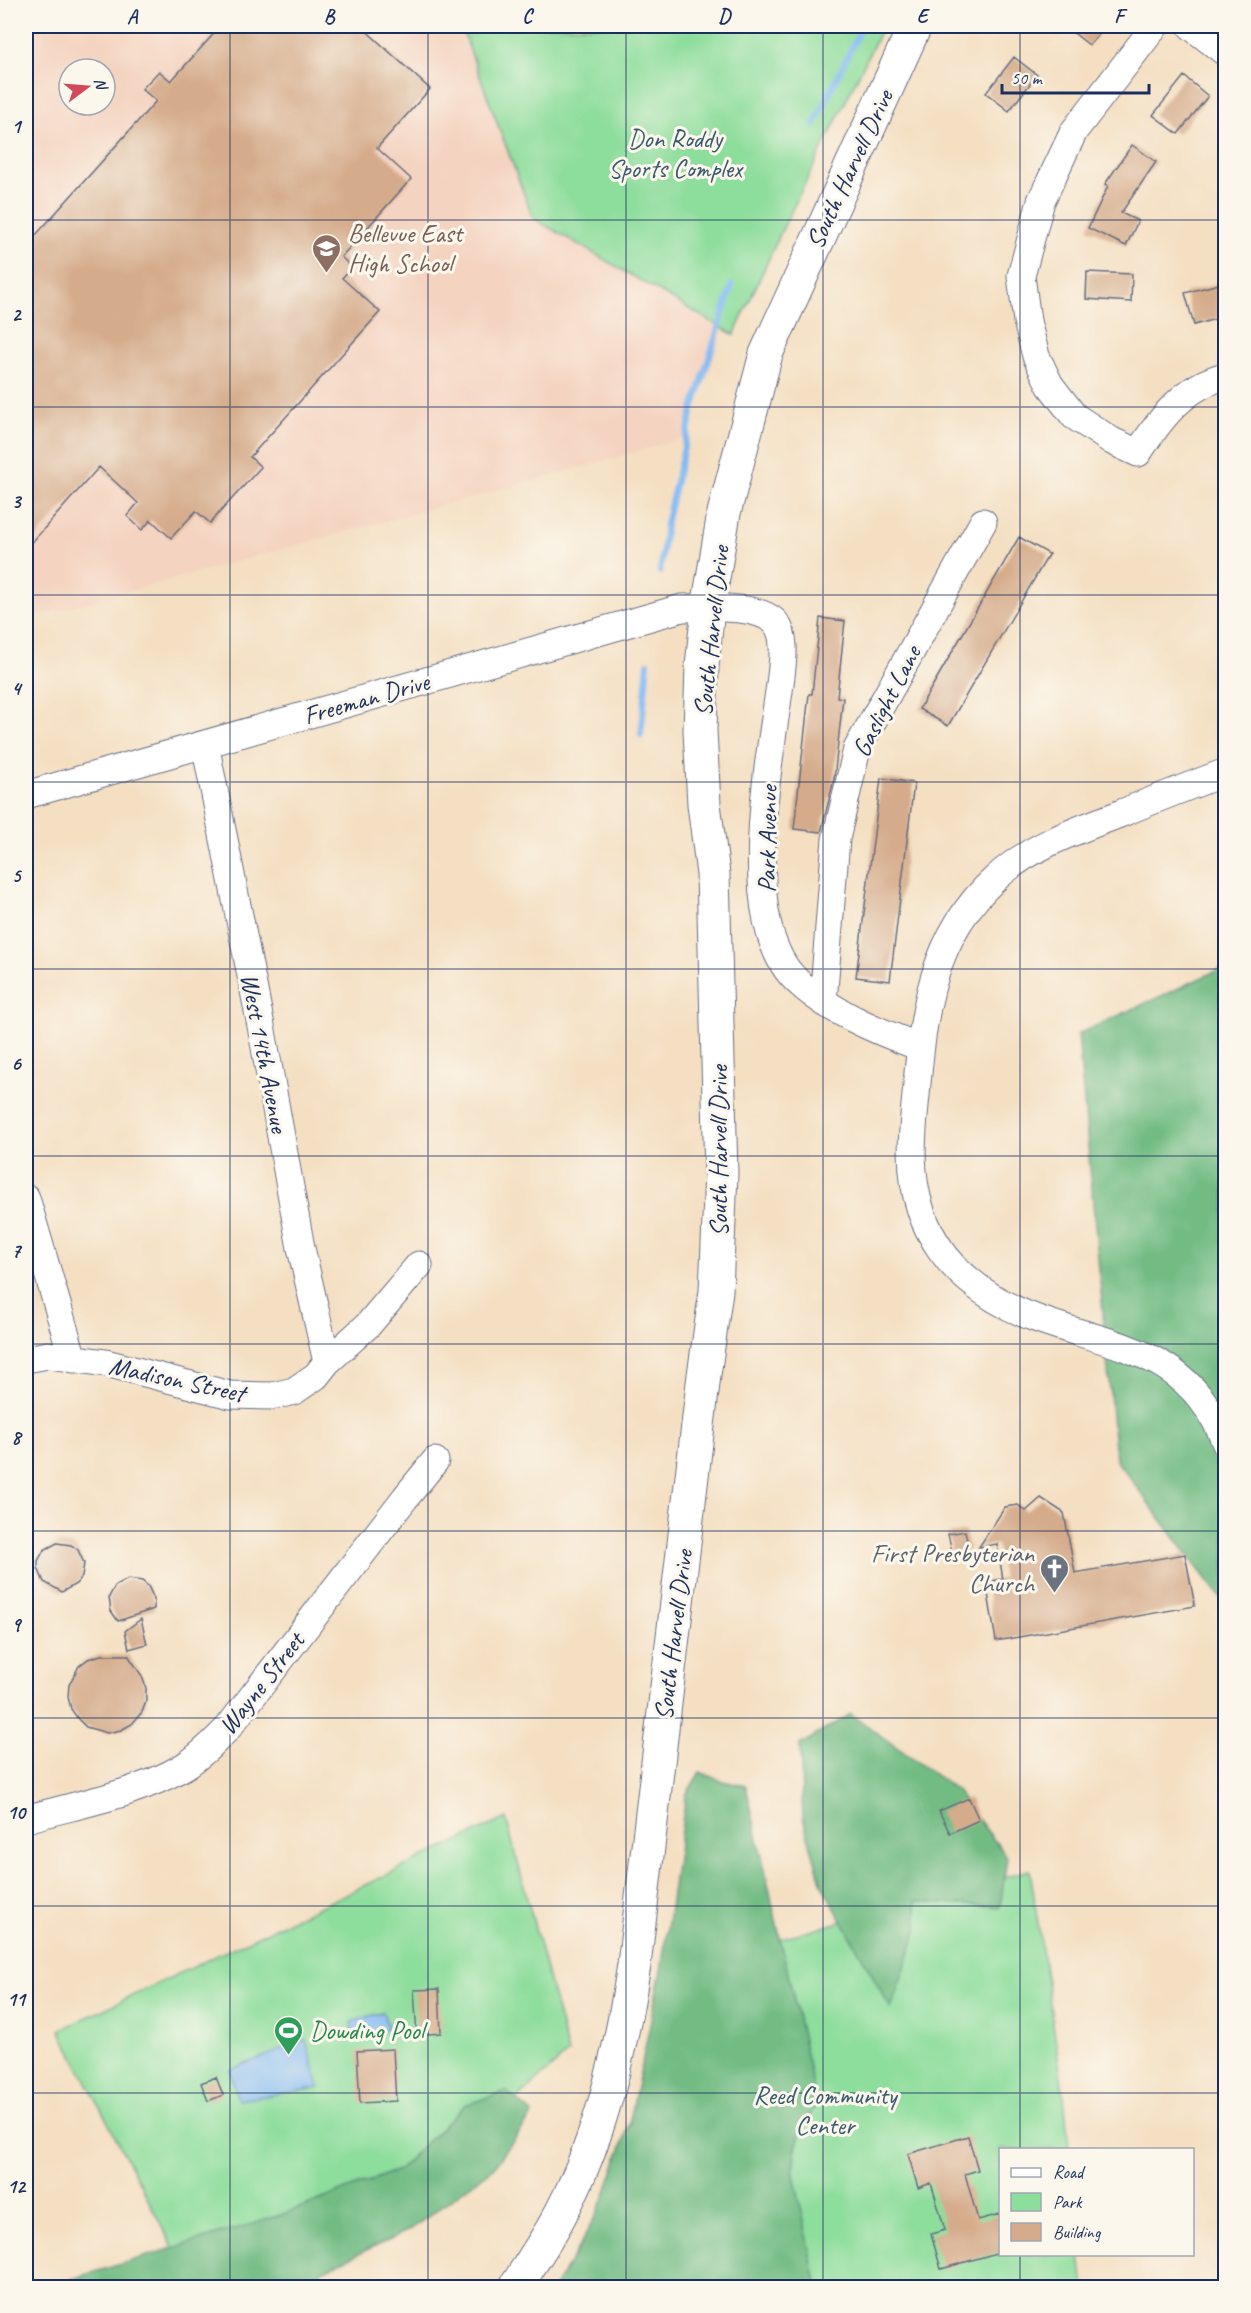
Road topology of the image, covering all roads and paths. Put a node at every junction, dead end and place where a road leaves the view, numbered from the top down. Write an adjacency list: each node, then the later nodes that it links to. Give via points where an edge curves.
1 (915, 26): 7 (main road, South Harvell Drive, via 766,354 724,513)
2 (1155, 26): 5 (street, via 1074,131 1041,201 1021,276 1027,321 1036,356 1050,385 1074,416 1138,453 1158,422 1184,396)
3 (1191, 26): 4 (street)
4 (1226, 53)
5 (1226, 376)
6 (983, 522): 11 (street, Gaslight Lane, via 857,749 836,839)
7 (708, 608): 8 (street, Freeman Drive, via 682,608); 11 (street, Park Avenue, via 764,615 779,628 782,638 761,834 762,878 772,939 782,962 795,980); 21 (main road, South Harvell Drive, via 700,731 713,874 721,1173 716,1291 624,2026 599,2122 579,2173 555,2225)
8 (205, 744): 10 (street, Freeman Drive); 17 (street, West 14th Avenue, via 301,1248)
9 (1226, 772): 12 (street, via 1071,833 997,877 960,919 942,953 933,978)
10 (26, 795)
11 (822, 1002): 12 (street, Park Avenue)
12 (920, 1047): 18 (street, via 911,1145 913,1178 921,1212 945,1255 987,1295 1016,1310 1149,1356 1169,1368 1204,1402)
13 (26, 1198): 16 (street)
14 (419, 1265): 17 (street, Madison Street, via 368,1325)
15 (26, 1359): 16 (street, Madison Street)
16 (73, 1359): 17 (street, Madison Street, via 230,1395 273,1396 294,1391 316,1376)
17 (327, 1362)
18 (1226, 1444)
19 (435, 1461): 20 (street, Wayne Street, via 228,1728 204,1752 158,1780)
20 (26, 1819)
21 (515, 2288)

